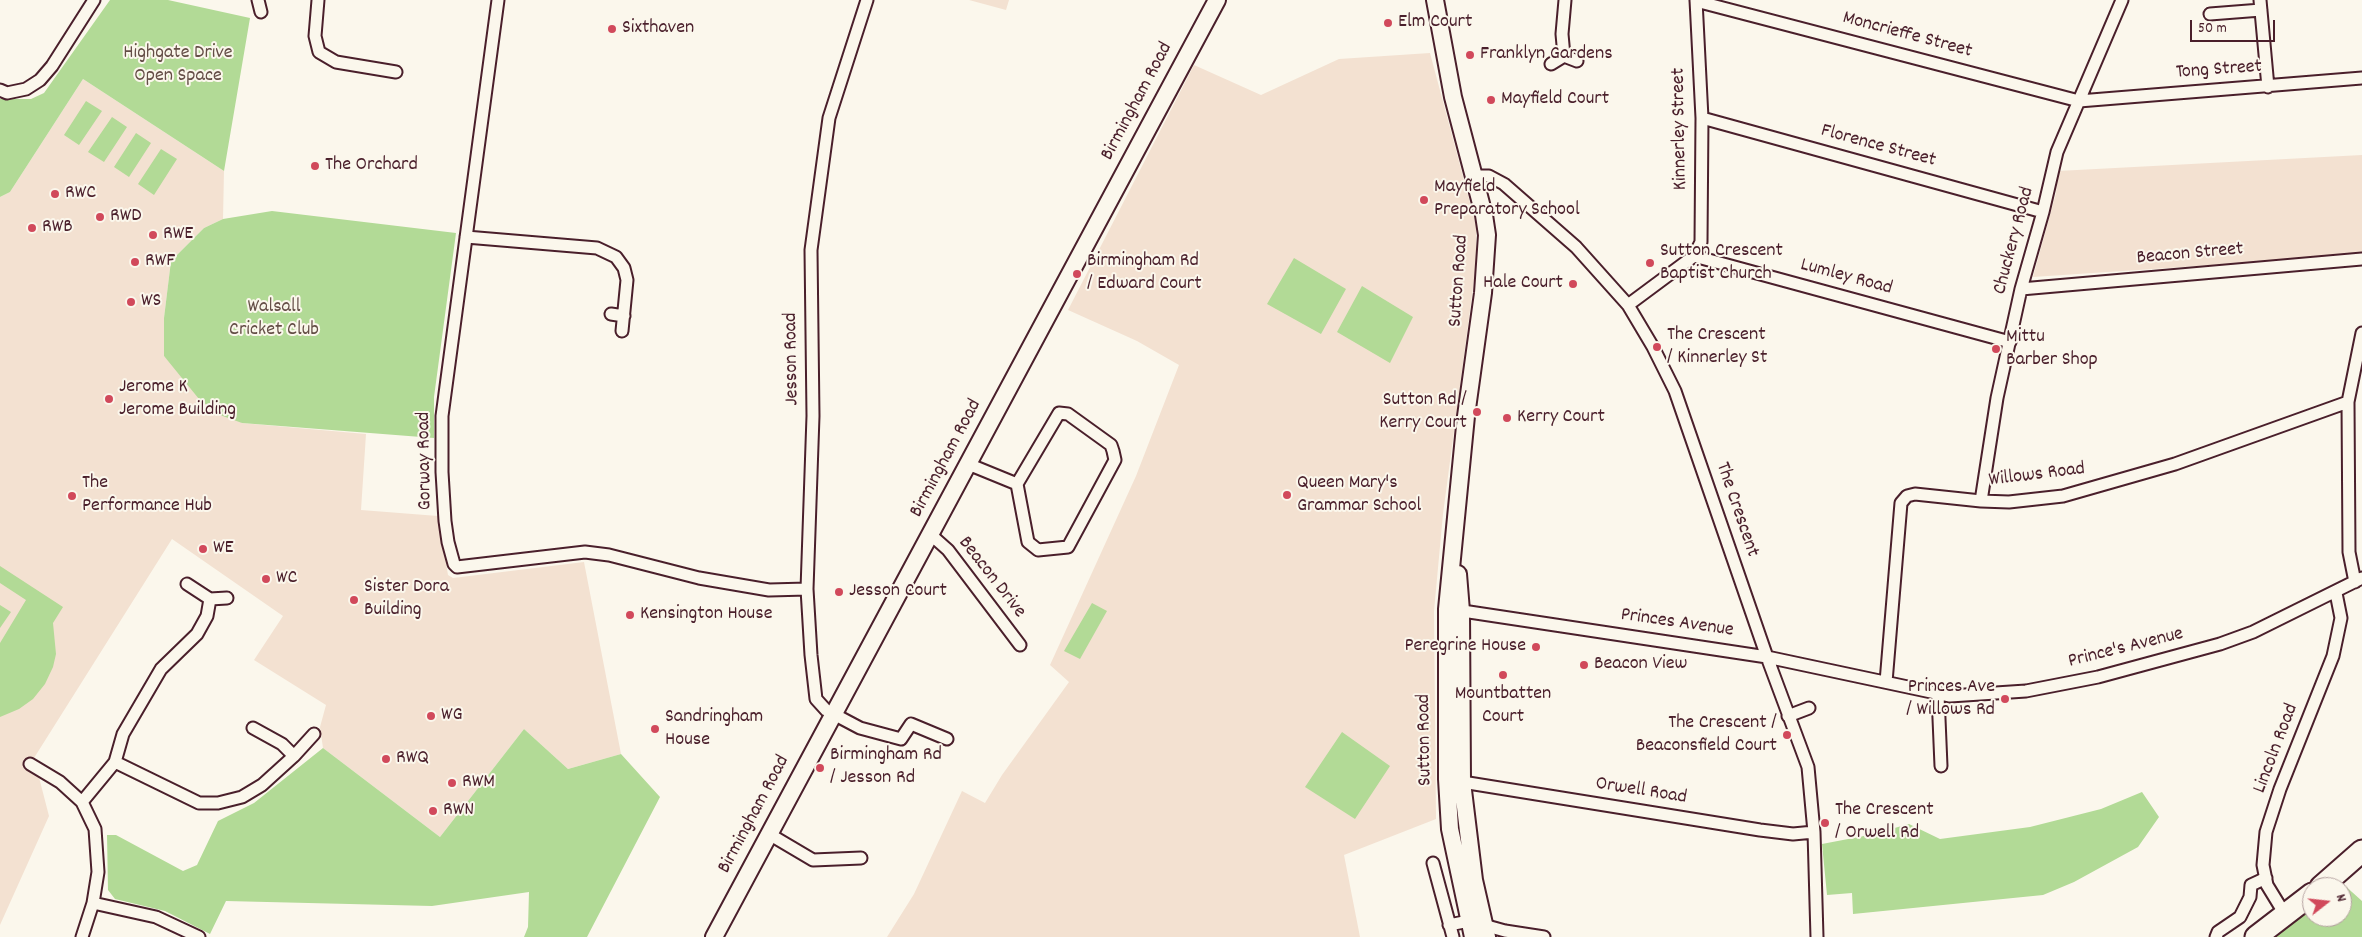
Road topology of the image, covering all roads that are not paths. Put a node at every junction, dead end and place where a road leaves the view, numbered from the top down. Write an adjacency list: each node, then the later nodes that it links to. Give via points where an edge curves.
1 (94, 0): 20 (street, via 40,80 26,89 7,93)
2 (258, 0): 12 (street)
3 (318, 0): 17 (street, via 315,36 319,52 336,62)
4 (498, 0): 25 (street, Gorway Road)
5 (867, 0): 42 (street, Jesson Road, via 829,118 811,250 813,416)
6 (1217, 0): 36 (street, Birmingham Road)
7 (1435, 0): 23 (street, Sutton Road, via 1455,104)
8 (1565, 0): 14 (street)
9 (1696, 0): 21 (street, Moncrieffe Street); 22 (street, Kinnerley Street)
10 (2122, 0): 21 (street, Chuckery Road)
11 (2260, 5): 13 (street); 19 (street)
12 (261, 12)
13 (2210, 14)
14 (1564, 56): 15 (street); 16 (street)
15 (1576, 61)
16 (1551, 64)
17 (396, 73)
18 (2362, 78): 19 (street, Tong Street)
19 (2268, 87): 21 (street, Tong Street)
20 (0, 90)
21 (2078, 101): 24 (street, Chuckery Road, via 2057,152)
22 (1702, 118): 24 (street, Florence Street); 26 (street, Kinnerley Street, via 1700,242)
23 (1474, 176): 29 (street, The Crescent, via 1489,176 1521,198 1576,247); 46 (street, Sutton Road, via 1484,214 1487,255 1466,416 1455,540)
24 (2043, 212): 28 (street, Chuckery Road)
25 (466, 237): 31 (street, via 596,248 616,257 627,280); 42 (street, Gorway Road, via 442,416 445,521 454,564 457,567 585,552 769,590)
26 (1694, 256): 29 (street); 34 (street, Lumley Road)
27 (2362, 259): 28 (street, Beacon Street)
28 (2021, 289): 34 (street, Chuckery Road)
29 (1628, 305): 48 (street, The Crescent, via 1675,391)
30 (611, 314): 31 (street)
31 (624, 316): 32 (street)
32 (622, 331)
33 (2362, 333): 35 (street)
34 (2010, 342): 38 (street, Chuckery Road, via 1997,398)
35 (2348, 402): 38 (street, Willows Road, via 2176,464 2112,483 2063,496 2009,502); 40 (street, via 2349,552)
36 (968, 464): 37 (street); 39 (street, Birmingham Road)
37 (1017, 484): 37 (street, via 1059,413 1068,414 1111,445 1115,460 1068,547 1038,550 1028,542)
38 (1981, 501): 49 (street, Willows Road, via 1915,494 1907,496 1901,503)
39 (930, 534): 47 (street, Beacon Drive, via 948,550); 52 (street, Birmingham Road)
40 (2358, 580): 43 (street, Prince's Avenue)
41 (187, 584): 45 (street)
42 (807, 589): 52 (street, Jesson Road, via 816,699)
43 (2336, 592): 50 (street, Prince's Avenue, via 2253,632 2220,644 2098,677 2026,691); 69 (street, Lincoln Road, via 2341,618 2333,656 2266,832 2263,866)
44 (226, 598): 45 (street)
45 (210, 599): 58 (street, via 197,634 161,669 139,704 123,734)
46 (1454, 610): 48 (street, Princes Avenue); 61 (street, Sutton Road)
47 (1020, 646)
48 (1767, 657): 49 (street, Princes Avenue); 53 (street, The Crescent)
49 (1886, 682): 50 (street, Prince's Avenue)
50 (1938, 694): 60 (street)
51 (1809, 708): 53 (street)
52 (834, 715): 56 (street, Jesson Road, via 860,728 901,739 911,724); 64 (street, Birmingham Road)
53 (1788, 716): 63 (street, The Crescent, via 1808,767)
54 (253, 728): 57 (street, via 282,744)
55 (314, 734): 57 (street)
56 (947, 739)
57 (294, 756): 58 (street, via 249,794 210,804 199,803)
58 (115, 762): 62 (street)
59 (30, 764): 62 (street, via 60,782)
60 (1941, 766)
61 (1454, 781): 63 (street, Orwell Road, via 1776,832); 74 (street, Sutton Road, via 1474,880)
62 (82, 802): 71 (street, via 95,829 97,843 98,872)
63 (1814, 832): 80 (street, The Crescent)
64 (769, 834): 66 (street, via 813,860); 77 (street, Birmingham Road)
65 (2362, 851): 68 (highway)
66 (861, 858)
67 (1433, 862): 73 (street)
68 (2332, 877)
69 (2266, 878): 72 (street, Lincoln Road); 81 (street, via 2251,886 2250,897 2240,917 2218,932)
70 (2302, 902): 72 (highway)
71 (93, 903): 75 (street); 76 (street, via 156,916)
72 (2286, 916): 82 (highway)
73 (1449, 925): 74 (street); 78 (street)
74 (1479, 930): 79 (street)
75 (82, 937)
76 (199, 937)
77 (714, 937)
78 (1452, 937)
79 (1544, 937)
80 (1817, 937)
81 (2216, 937)
82 (2256, 937)

